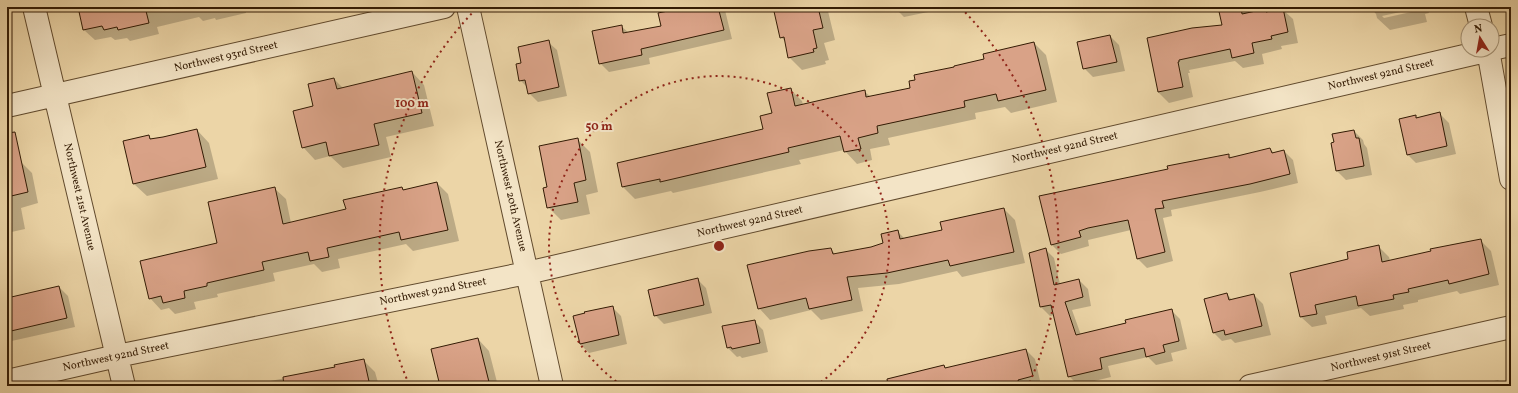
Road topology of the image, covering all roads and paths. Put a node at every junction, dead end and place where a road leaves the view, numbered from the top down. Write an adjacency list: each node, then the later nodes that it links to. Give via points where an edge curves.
1 (34, 7): 10 (street, Northwest 21st Avenue)
2 (444, 7): 10 (street, Northwest 93rd Street)
3 (468, 7): 13 (street, Northwest 20th Avenue)
4 (1476, 7): 5 (street)
5 (1479, 18)
6 (1511, 45): 7 (street, Northwest 92nd Street)
7 (1500, 48)
8 (1460, 57): 13 (street, Northwest 92nd Street)
9 (1491, 58): 12 (street)
10 (55, 95): 11 (street, Northwest 93rd Street); 15 (street, Northwest 21st Avenue)
11 (7, 106)
12 (1511, 179)
13 (527, 273): 15 (street, Northwest 92nd Street); 18 (street, Northwest 20th Avenue)
14 (1511, 327): 19 (street, Northwest 91st Street)
15 (117, 356): 16 (street, Northwest 92nd Street); 17 (street, Northwest 21st Avenue)
16 (7, 381)
17 (124, 386)
18 (552, 386)
19 (1250, 386)

